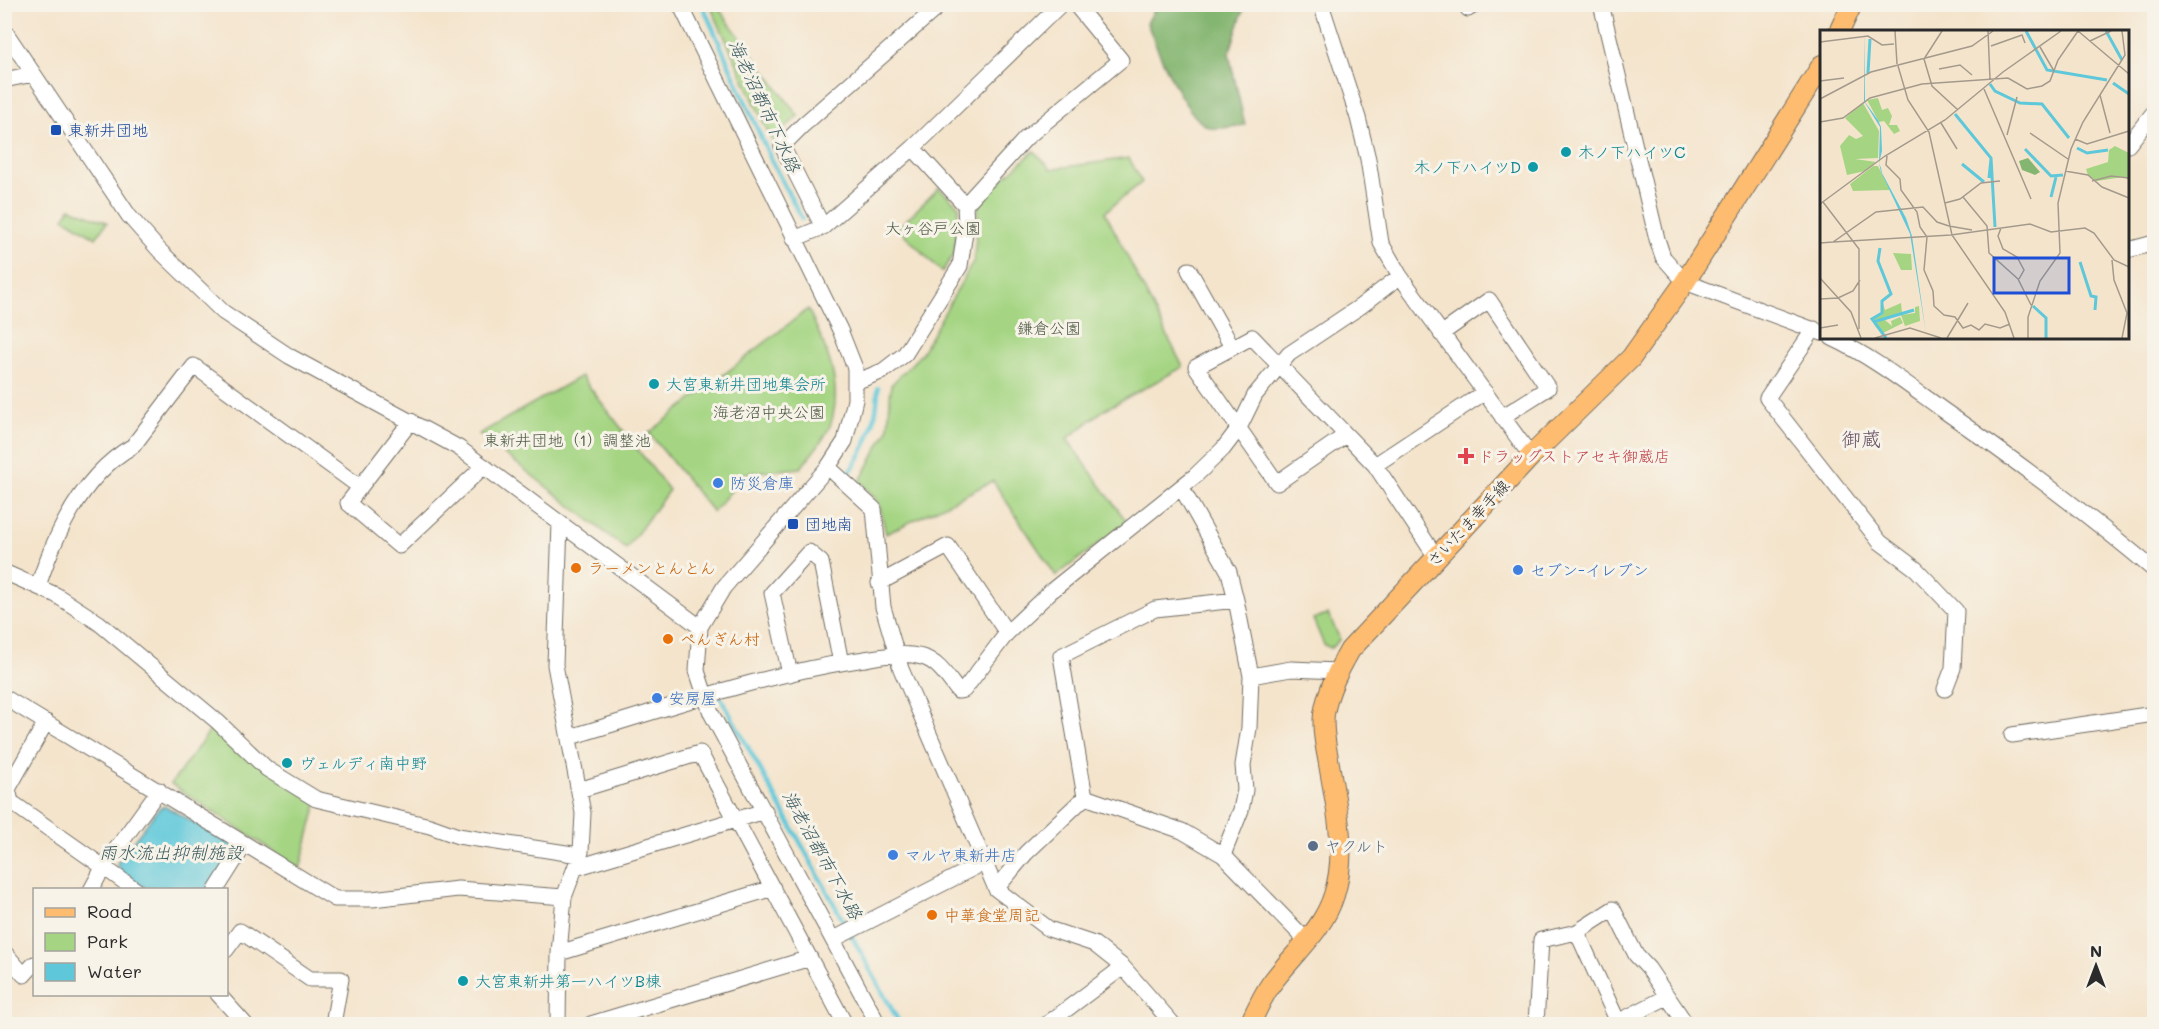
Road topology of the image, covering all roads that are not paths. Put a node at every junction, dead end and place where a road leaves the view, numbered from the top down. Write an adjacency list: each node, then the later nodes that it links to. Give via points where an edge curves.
1 (680, 4): 20 (street)
2 (941, 4): 19 (street, via 782,146)
3 (1061, 4): 17 (street)
4 (1075, 4): 18 (street, via 1121,60 1026,138)
5 (1321, 4): 24 (street, via 1358,118 1381,243)
6 (1465, 4): 7 (street, via 1468,9)
7 (1476, 4)
8 (1601, 4): 25 (street, via 1657,240 1663,257)
9 (1852, 4): 11 (main road)
10 (4, 30): 13 (street)
11 (1840, 30)
12 (1820, 67): 25 (main road, さいたま幸手線)
13 (33, 74): 14 (street); 34 (street, via 129,216 216,305 289,356)
14 (4, 80)
15 (2154, 112): 16 (street)
16 (2129, 143)
17 (913, 148): 18 (street); 19 (street)
18 (965, 205): 31 (street, via 960,266 923,328 905,354 883,371)
19 (823, 227): 20 (street)
20 (794, 240): 31 (street, via 851,355)
21 (2154, 243): 22 (street)
22 (2129, 249)
23 (1189, 270): 29 (street)
24 (1400, 276): 27 (street); 30 (street)
25 (1684, 282): 26 (street); 37 (main road, さいたま幸手線, via 1631,358)
26 (1818, 331): 57 (street, via 1767,398 1880,542 1916,569 1956,611 1953,668)
27 (1442, 334): 32 (street); 33 (street, via 1489,300 1548,388)
28 (1841, 339): 45 (street, via 2038,477)
29 (1232, 347): 30 (street, via 1252,337); 35 (street, via 1196,367)
30 (1279, 364): 35 (street, via 1255,395); 36 (street)
31 (855, 382): 40 (street, via 852,419 845,441)
32 (1485, 392): 33 (street); 38 (street)
33 (1502, 417): 37 (street)
34 (411, 421): 39 (street); 41 (street)
35 (1239, 428): 36 (street, via 1277,483); 42 (street, via 1223,449)
36 (1346, 435): 38 (street)
37 (1531, 456): 44 (main road, さいたま幸手線)
38 (1375, 465): 44 (street)
39 (484, 466): 41 (street, via 399,546 348,503); 43 (street)
40 (828, 467): 47 (street, via 874,509); 50 (street, via 724,587)
41 (360, 487): 48 (street, via 194,366 133,446 85,488 48,555)
42 (1181, 487): 49 (street, via 1229,572); 51 (street, via 1050,592)
43 (560, 523): 50 (street); 63 (street, via 555,665)
44 (1436, 557): 54 (main road, さいたま幸手線, via 1361,635)
45 (2154, 570)
46 (4, 572): 48 (street)
47 (879, 583): 51 (street, via 948,546); 52 (street)
48 (38, 586): 71 (street, via 99,622 218,722 267,770 316,799 458,836)
49 (1236, 600): 56 (street); 66 (street, via 1155,609 1061,656)
50 (700, 627): 59 (street, via 697,662)
51 (1007, 633): 52 (street, via 964,690 958,691 934,662 921,656)
52 (898, 654): 53 (street); 72 (street, via 901,669)
53 (841, 663): 55 (street); 55 (street, via 820,562 809,552 772,593)
54 (1338, 671): 56 (street, via 1292,669); 82 (main road, さいたま幸手線, via 1324,716 1324,738 1340,827 1339,874 1327,910)
55 (789, 674): 59 (street)
56 (1251, 676): 70 (street, via 1243,765 1245,790)
57 (1945, 689)
58 (4, 697): 61 (street)
59 (704, 697): 63 (street); 67 (street)
60 (2154, 714): 62 (street)
61 (46, 722): 64 (street); 73 (street, via 8,789 11,802)
62 (2012, 735)
63 (570, 737): 65 (street)
64 (159, 790): 69 (street); 73 (street)
65 (579, 790): 68 (street, via 700,753); 71 (street, via 583,813)
66 (1085, 798): 70 (street, via 1182,831); 78 (street, via 1026,852)
67 (765, 811): 68 (street); 81 (street)
68 (736, 819): 71 (street); 77 (street)
69 (245, 844): 76 (street); 79 (street, via 342,901 458,889)
70 (1223, 855): 82 (street)
71 (577, 861): 79 (street)
72 (985, 862): 78 (street); 81 (street)
73 (104, 866): 74 (street); 75 (street)
74 (92, 888)
75 (133, 888)
76 (217, 888)
77 (773, 888): 85 (street); 86 (street)
78 (996, 889): 88 (street, via 1049,929 1094,944)
79 (564, 897): 85 (street)
80 (1576, 932): 90 (street, via 1613,909 1636,955); 90 (street, via 1618,1022); 100 (street, via 1541,940)
81 (838, 937): 96 (street)
82 (1307, 941): 99 (main road, さいたま幸手線, via 1271,984)
83 (228, 947): 92 (street, via 240,931 310,979 341,979)
84 (4, 952): 87 (street, via 24,975)
85 (559, 953): 93 (street)
86 (810, 958): 94 (street); 95 (street)
87 (33, 965)
88 (1123, 968): 97 (street); 98 (street)
89 (220, 996): 91 (street)
90 (1667, 998): 101 (street)
91 (245, 1024)
92 (333, 1024)
93 (558, 1024)
94 (591, 1024)
95 (845, 1024)
96 (878, 1024)
97 (1047, 1024)
98 (1173, 1024)
99 (1250, 1024)
100 (1536, 1024)
101 (1686, 1024)

